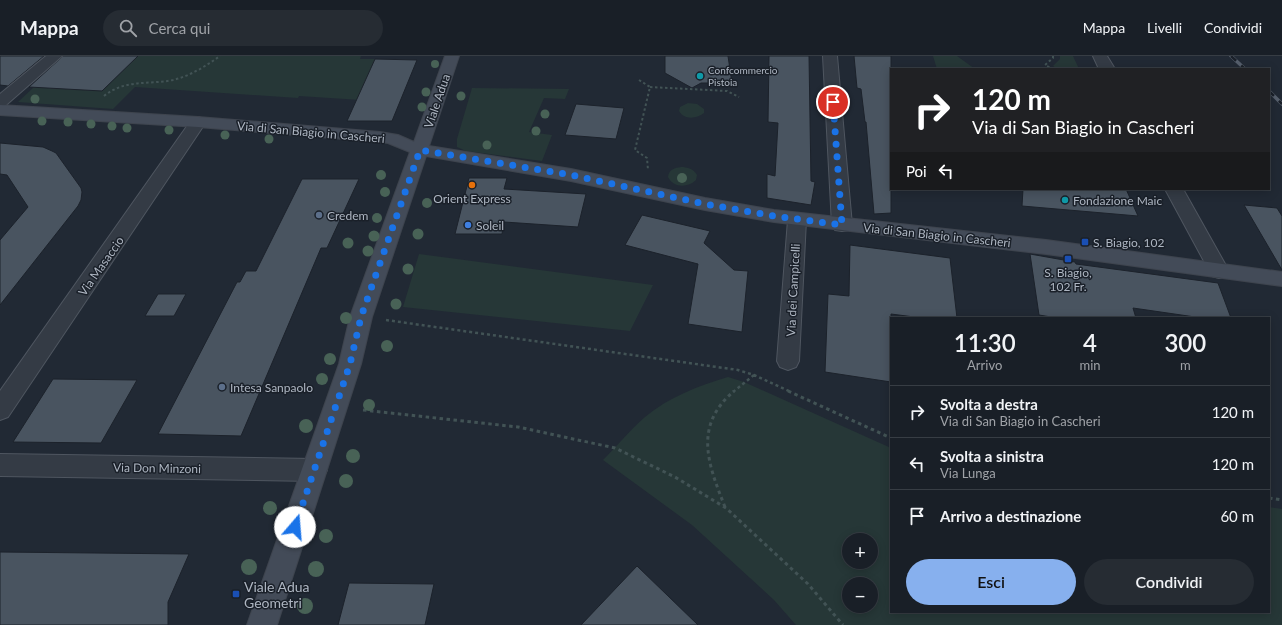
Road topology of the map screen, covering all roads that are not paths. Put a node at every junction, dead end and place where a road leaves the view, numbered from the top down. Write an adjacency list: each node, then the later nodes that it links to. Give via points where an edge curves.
1 (55, 56): 6 (street)
2 (452, 56): 9 (street, Viale Adua)
3 (830, 56): 12 (street)
4 (1100, 56): 5 (street)
5 (1106, 68)
6 (0, 102)
7 (0, 110): 8 (street, Via di San Biagio in Cascheri)
8 (198, 122): 9 (street, Via di San Biagio in Cascheri, via 380,137); 16 (street, Via Masaccio)
9 (420, 150): 11 (street, Via di San Biagio in Cascheri, via 571,175 705,204); 18 (street, Viale Adua, via 361,317 350,364)
10 (1175, 190): 13 (street)
11 (797, 220): 12 (street, Via di San Biagio in Cascheri); 15 (street, Via dei Campicelli)
12 (842, 225): 13 (street, Via di San Biagio in Cascheri, via 1046,247)
13 (1219, 270): 14 (street, Via di San Biagio in Cascheri)
14 (1282, 279)
15 (788, 361)
16 (1, 409)
17 (0, 465): 18 (street, Via Don Minzoni)
18 (314, 470): 19 (street, Viale Adua)
19 (262, 625)

